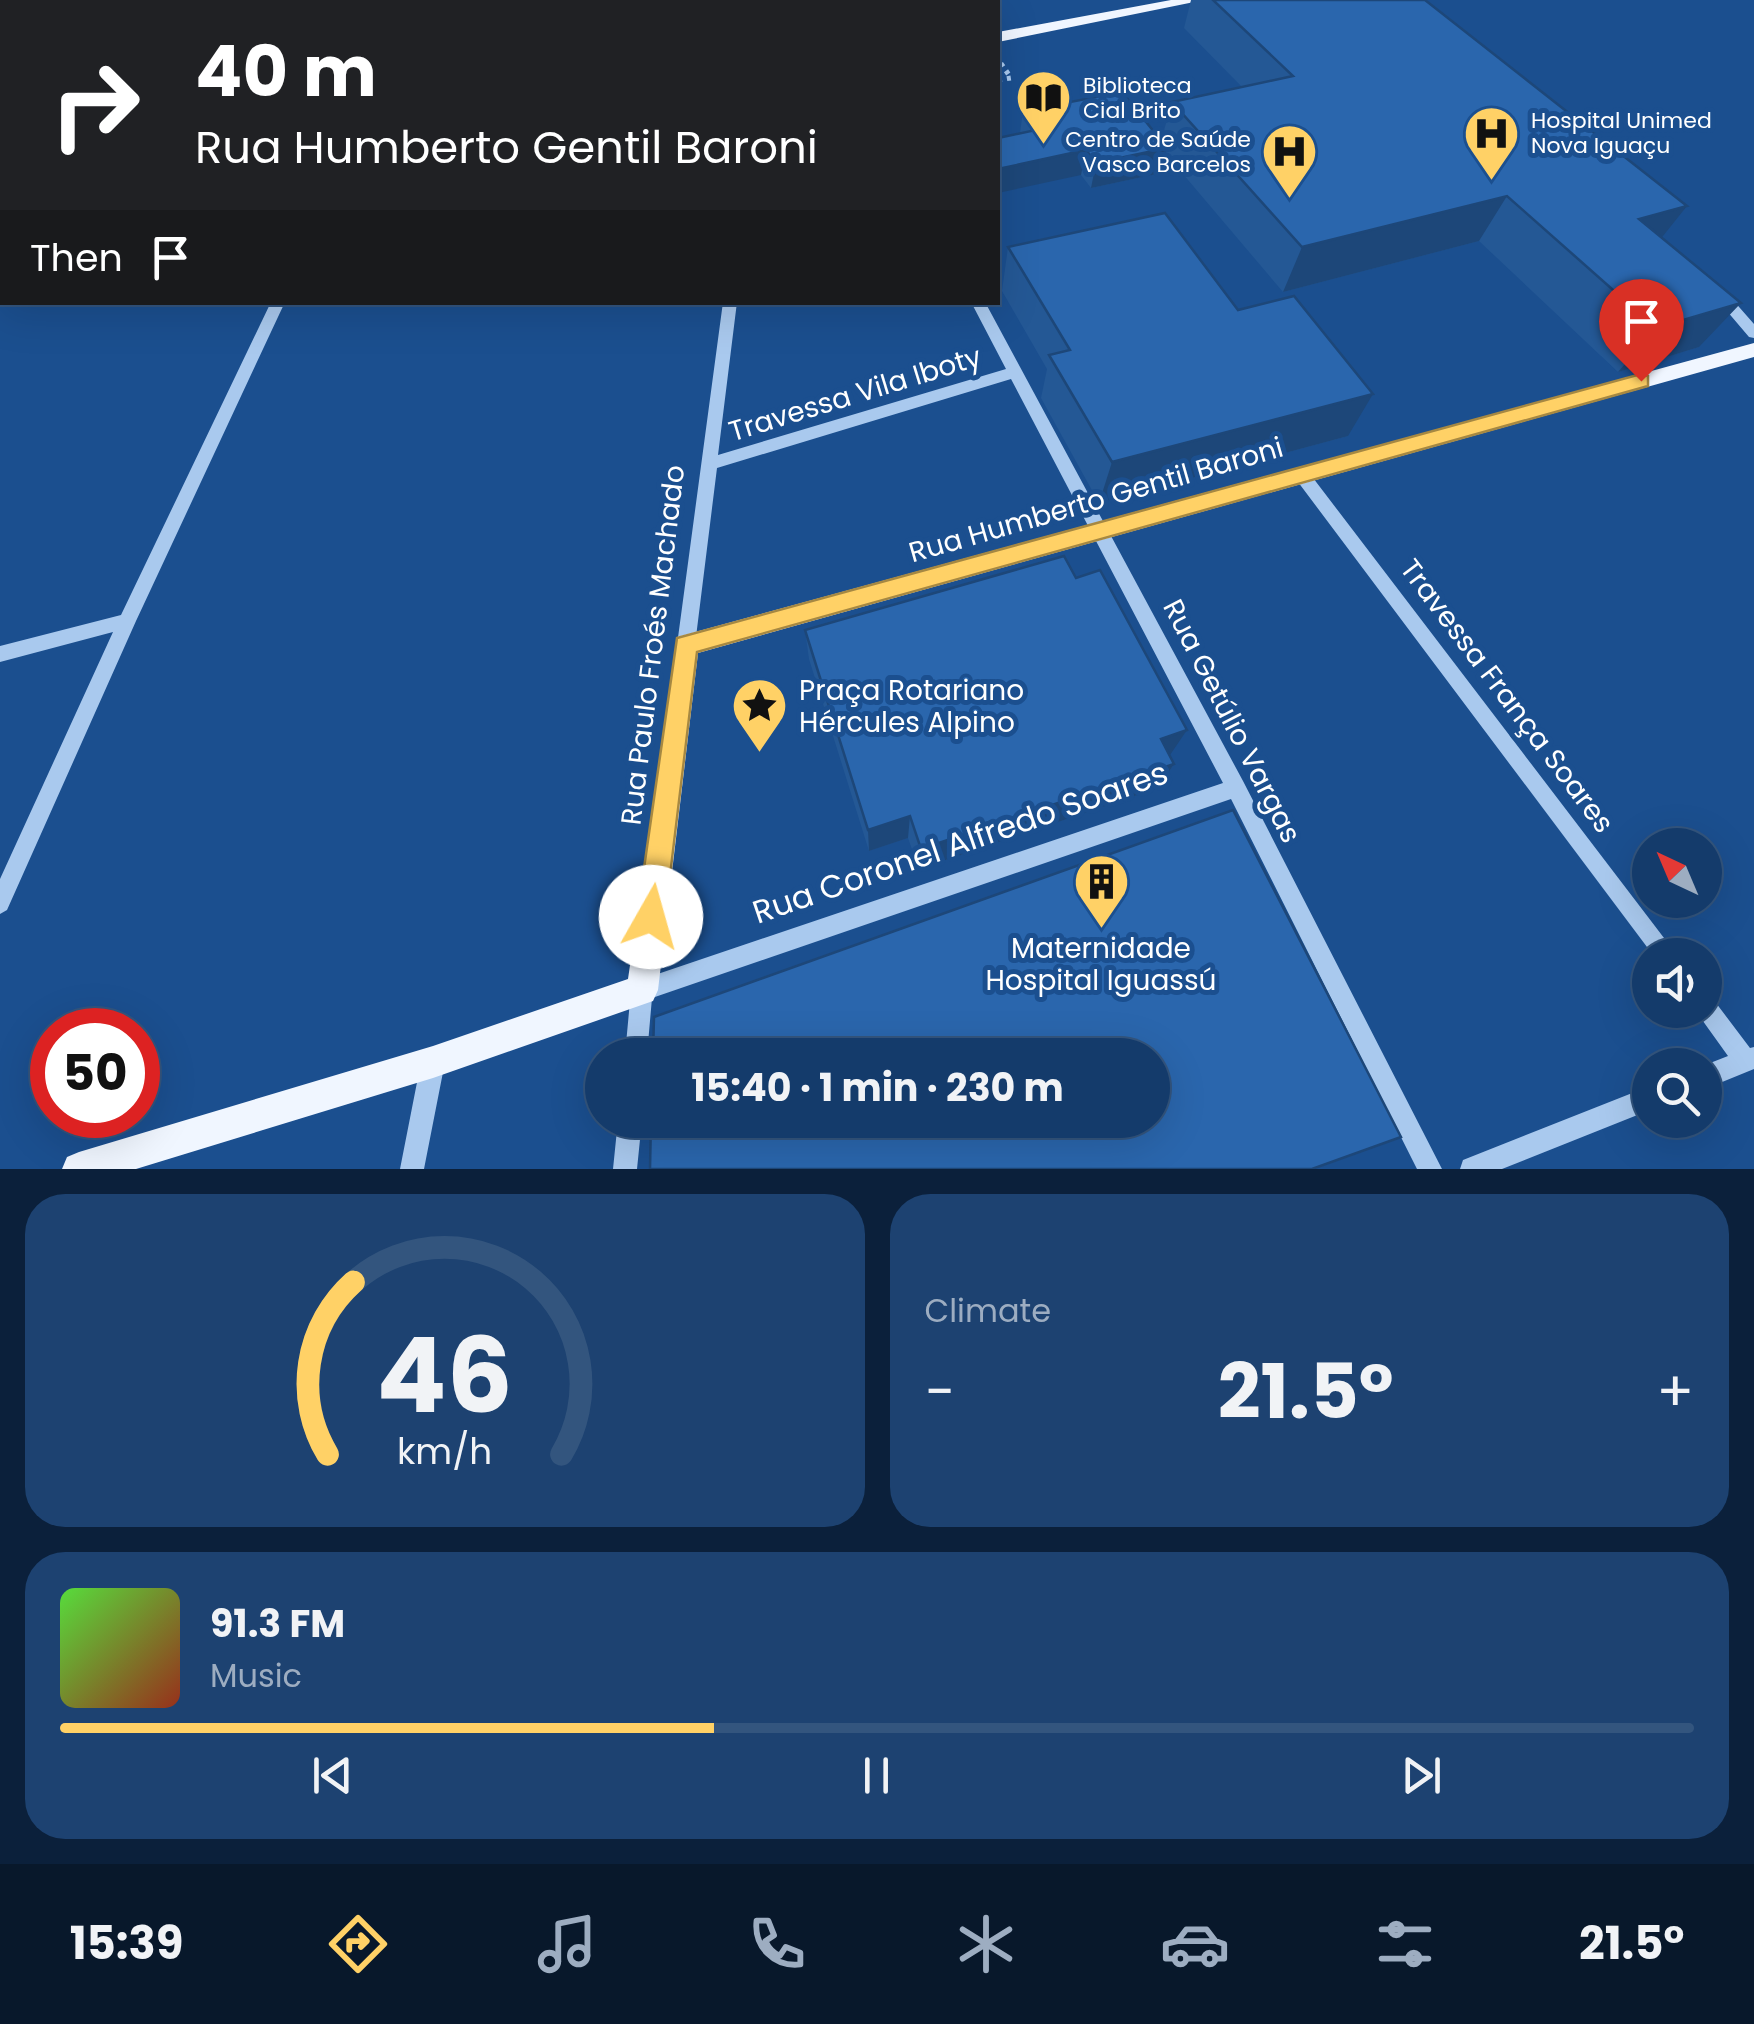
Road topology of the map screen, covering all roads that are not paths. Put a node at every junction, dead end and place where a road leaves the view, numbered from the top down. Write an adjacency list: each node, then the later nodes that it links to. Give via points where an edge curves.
1 (1196, 0): 2 (main road)
2 (1000, 37)
3 (1709, 284): 7 (street)
4 (277, 305): 13 (street)
5 (730, 305): 10 (street, Rua Paulo Froés Machado)
6 (980, 305): 9 (street, Rua Getúlio Vargas)
7 (1754, 334)
8 (1754, 350): 11 (main road, Rua Humberto Gentil Baroni)
9 (1016, 372): 10 (street, Travessa Vila Iboty); 12 (street, Rua Getúlio Vargas)
10 (708, 464): 14 (street, Rua Paulo Froés Machado)
11 (1301, 474): 12 (main road, Rua Humberto Gentil Baroni); 18 (street, Travessa França Soares)
12 (1101, 530): 14 (main road, Rua Humberto Gentil Baroni); 16 (street, Rua Getúlio Vargas)
13 (127, 621): 15 (street); 17 (street)
14 (686, 645): 19 (main road, Rua Paulo Froés Machado)
15 (0, 654)
16 (1236, 788): 19 (street, Rua Coronel Alfredo Soares); 30 (street, Rua Getúlio Vargas)
17 (0, 903)
18 (1653, 938)
19 (642, 990): 21 (street, Rua Paulo Froés Machado); 23 (main road, Rua Coronel Alfredo Soares)
20 (1722, 1027): 22 (street)
21 (638, 1038)
22 (1750, 1059): 24 (street)
23 (433, 1062): 27 (main road, Rua Coronel Alfredo Soares); 28 (street)
24 (1722, 1070)
25 (1632, 1105): 31 (street)
26 (628, 1138): 29 (street)
27 (79, 1169)
28 (412, 1169)
29 (625, 1169)
30 (1430, 1169)
31 (1472, 1169)

